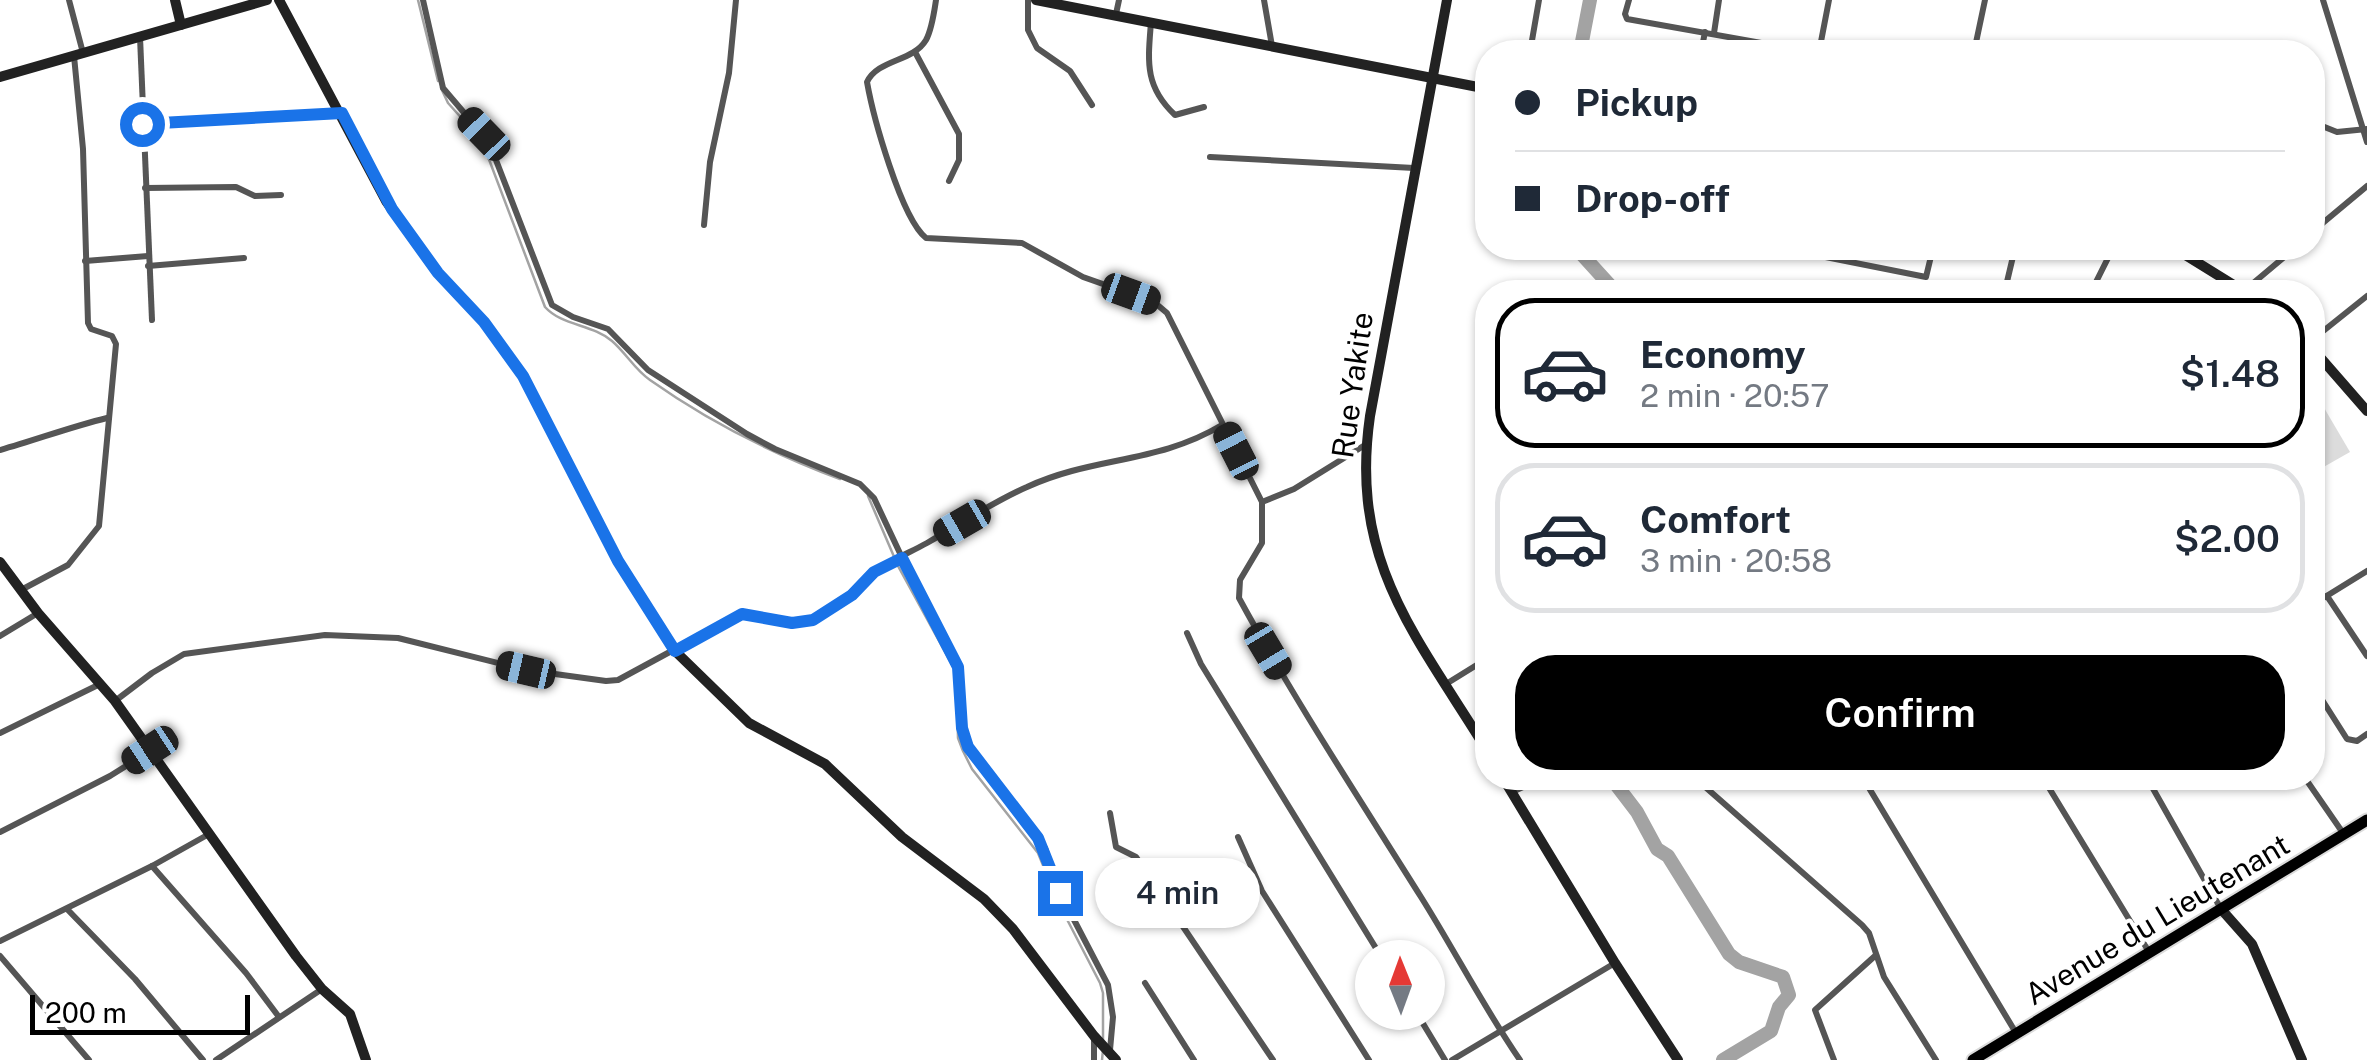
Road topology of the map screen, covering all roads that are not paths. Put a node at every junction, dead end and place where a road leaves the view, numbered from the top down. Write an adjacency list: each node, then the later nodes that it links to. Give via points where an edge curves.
1 (69, 0): 31 (street)
2 (175, 0): 21 (street)
3 (267, 0): 21 (street)
4 (278, 0): 37 (street)
5 (423, 0): 69 (street, via 443,88 487,139 552,305 608,329 648,370 747,434 860,484 874,498)
6 (736, 0): 49 (street)
7 (936, 0): 30 (street, via 928,36)
8 (1028, 0): 35 (street, via 1028,30 1037,48 1070,71)
9 (1036, 0): 19 (street)
10 (1119, 0): 19 (street)
11 (1264, 0): 29 (street)
12 (1447, 0): 33 (street, Rue Yakite)
13 (1540, 0): 24 (street)
14 (1629, 0): 22 (street, via 1627,19)
15 (1720, 0): 22 (street)
16 (1829, 0): 27 (street)
17 (1984, 0): 28 (street)
18 (2324, 0): 40 (street)
19 (1116, 14): 20 (street)
20 (1151, 21): 29 (street); 36 (street, via 1148,74 1160,96 1175,115)
21 (181, 25): 23 (street)
22 (1710, 32): 25 (street); 26 (street)
23 (140, 37): 31 (street); 38 (street)
24 (1532, 40)
25 (1707, 40)
26 (1752, 40)
27 (1819, 40)
28 (1976, 40)
29 (1272, 46): 33 (street)
30 (916, 52): 44 (street, via 959,134); 65 (street, via 874,72 868,82 888,160 917,231 939,240 1022,243 1083,277 1161,306)
31 (79, 54): 32 (street); 55 (street)
32 (0, 76)
33 (1431, 78): 34 (street); 43 (street, Rue Yakite)
34 (1475, 87)
35 (1092, 105)
36 (1204, 106)
37 (342, 113): 38 (street); 78 (street, via 392,209 523,376 618,561)
38 (142, 124): 46 (street)
39 (2325, 127): 40 (street)
40 (2365, 130): 41 (street)
41 (2367, 142)
42 (1210, 156): 43 (street)
43 (1414, 168): 66 (street, Rue Yakite)
44 (950, 182)
45 (2367, 186): 48 (street)
46 (145, 188): 47 (street, via 236,187 255,196); 56 (street)
47 (281, 195)
48 (2325, 221)
49 (704, 225)
50 (244, 258): 56 (street)
51 (1840, 260): 52 (street, via 1926,277)
52 (1930, 260)
53 (2195, 260): 57 (street)
54 (2281, 260): 58 (street)
55 (84, 261): 56 (street); 64 (street, via 89,326 116,344)
56 (148, 261): 60 (street)
57 (2226, 280)
58 (2258, 280)
59 (2367, 296): 61 (street)
60 (152, 320)
61 (2325, 337)
62 (2325, 360): 63 (street)
63 (2366, 406)
64 (107, 418): 67 (street); 72 (street, via 99,526 68,565)
65 (1222, 425): 68 (street); 69 (street, via 1169,451 1067,470 1023,488)
66 (1366, 445): 68 (street); 80 (street, Rue Yakite, via 1366,512 1383,573)
67 (0, 450)
68 (1262, 502): 113 (street, via 1262,543 1240,580 1238,598)
69 (900, 558): 78 (street, via 813,620 742,614); 117 (street, via 958,667 968,747 1044,848 1108,985)
70 (0, 562): 72 (street)
71 (2367, 571): 73 (street)
72 (22, 590): 74 (street)
73 (2327, 596): 77 (street)
74 (38, 613): 76 (street); 81 (street)
75 (1187, 633): 104 (street)
76 (0, 636)
77 (2365, 650)
78 (675, 651): 82 (street, via 606,682 398,638 321,636 184,654); 116 (street, via 749,723 825,764 902,837 984,899)
79 (1475, 666): 80 (street)
80 (1446, 684): 84 (street, Rue Yakite)
81 (98, 685): 82 (street); 85 (street)
82 (115, 702): 87 (street)
83 (2325, 704): 86 (street, via 2347,739)
84 (1475, 731)
85 (0, 733)
86 (2367, 734)
87 (150, 750): 97 (street); 98 (street)
88 (1516, 790): 94 (street)
89 (1708, 790): 107 (street, via 1862,926)
90 (1870, 790): 115 (street)
91 (2050, 790): 106 (street)
92 (2153, 790): 102 (street)
93 (2313, 790): 99 (street)
94 (1512, 792): 109 (street)
95 (1110, 813): 124 (street, via 1116,847 1136,857)
96 (2367, 820): 99 (main road, Avenue du Lieutenant)
97 (0, 832)
98 (210, 833): 101 (street); 111 (street)
99 (2344, 834): 102 (main road, Avenue du Lieutenant)
100 (1238, 837): 125 (street, via 1262,891)
101 (152, 866): 103 (street); 112 (street)
102 (2221, 909): 106 (main road, Avenue du Lieutenant); 132 (street, via 2252,944)
103 (66, 910): 105 (street); 119 (street)
104 (1371, 940)
105 (0, 941)
106 (2149, 953): 115 (main road, Avenue du Lieutenant)
107 (1876, 954): 129 (street, via 1815,1010); 130 (street)
108 (0, 956): 118 (street)
109 (1614, 962): 113 (street); 128 (street)
110 (1145, 983): 123 (street)
111 (322, 989): 112 (street); 121 (street, via 350,1014)
112 (279, 1017): 120 (street)
113 (1499, 1029): 126 (street); 127 (street)
114 (1428, 1030): 126 (street)
115 (2017, 1034): 131 (main road, Avenue du Lieutenant)
116 (1096, 1038): 117 (street); 122 (street)
117 (1113, 1055)
118 (89, 1060)
119 (203, 1060)
120 (216, 1060)
121 (366, 1060)
122 (1094, 1060)
123 (1194, 1060)
124 (1273, 1060)
125 (1369, 1060)
126 (1448, 1060)
127 (1520, 1060)
128 (1678, 1060)
129 (1834, 1060)
130 (1936, 1060)
131 (1973, 1060)
132 (2302, 1060)

